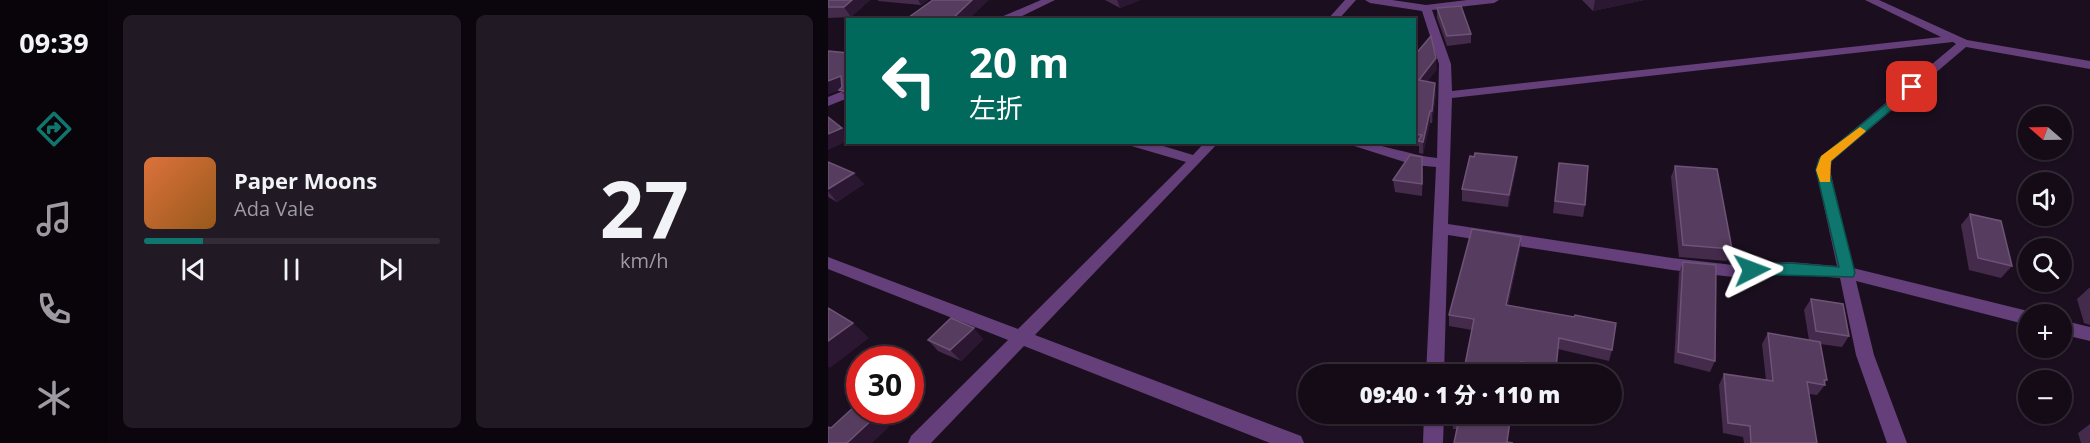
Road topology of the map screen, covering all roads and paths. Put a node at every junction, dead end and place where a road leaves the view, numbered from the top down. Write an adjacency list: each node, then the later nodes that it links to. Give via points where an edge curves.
1 (1050, 0): 7 (street)
2 (1351, 0): 8 (street)
3 (1370, 0): 6 (street)
4 (1494, 0): 6 (street)
5 (1869, 0): 9 (street)
6 (1425, 8): 12 (street, via 1444,64)
7 (1008, 18)
8 (1334, 18)
9 (1957, 41): 10 (street); 12 (street); 21 (street, via 1826,159 1823,170)
10 (2090, 64)
11 (846, 94): 13 (street)
12 (1446, 95): 18 (street)
13 (828, 102)
14 (1140, 144): 17 (street)
15 (1211, 144): 17 (street)
16 (1362, 144): 18 (street, via 1405,158)
17 (1196, 160): 25 (street)
18 (1442, 163): 19 (street)
19 (1440, 228): 21 (street, via 1733,271 1790,268); 26 (street)
20 (828, 263): 25 (street)
21 (1848, 273): 22 (street); 31 (street, via 1865,355)
22 (2018, 316)
23 (2072, 330): 24 (street)
24 (2090, 334)
25 (1023, 337): 28 (street); 29 (street)
26 (1435, 364)
27 (1434, 424): 30 (street)
28 (918, 443)
29 (1294, 443)
30 (1433, 443)
31 (1897, 443)

